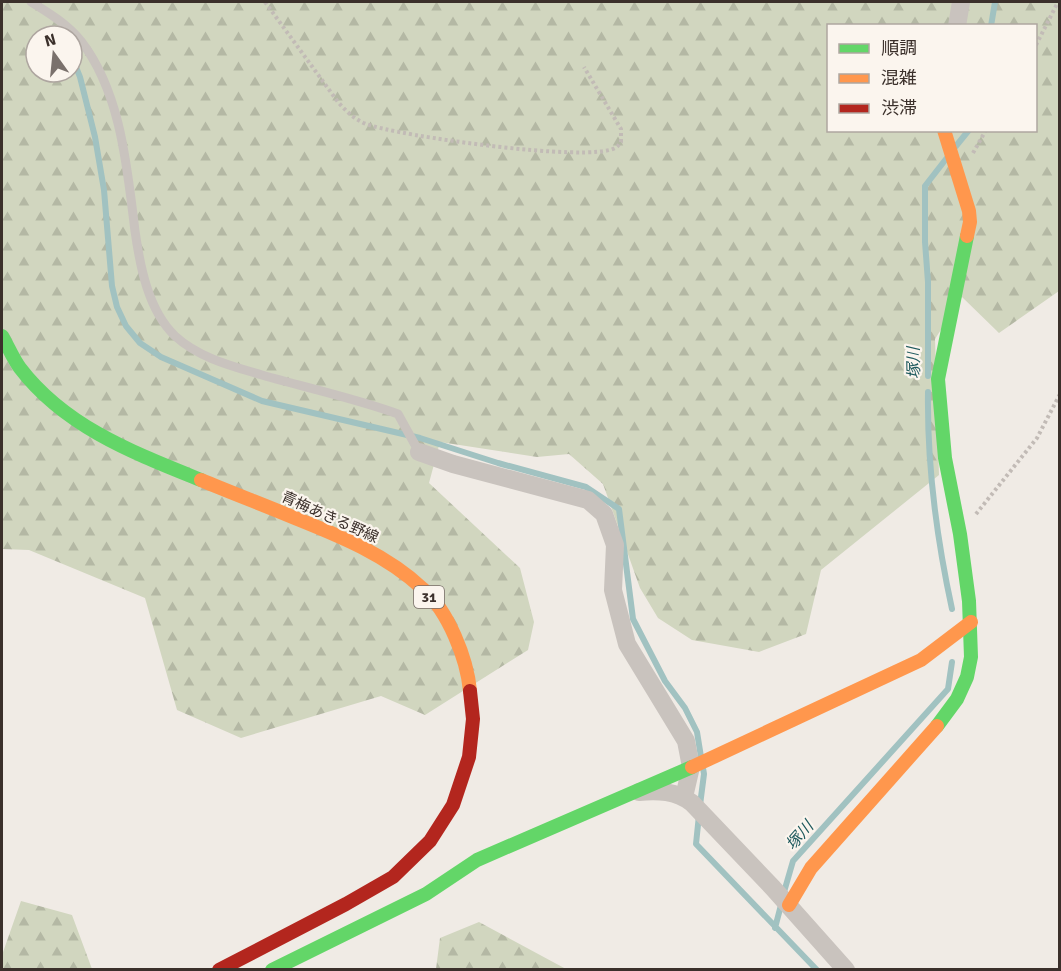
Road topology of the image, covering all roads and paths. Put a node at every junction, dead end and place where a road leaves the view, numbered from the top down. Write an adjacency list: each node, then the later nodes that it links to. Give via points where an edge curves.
1 (31, 2): 11 (lane, via 58,18 80,39 103,77 119,128 145,278 158,312 174,335 224,364 398,414)
2 (265, 2): 7 (path, via 349,114 384,129 551,152 615,148 621,142 621,129)
3 (961, 2): 5 (street)
4 (1058, 2): 6 (path)
5 (957, 24)
6 (1037, 41)
7 (584, 67)
8 (945, 132): 12 (street, via 970,222 938,379 945,458)
9 (2, 336): 18 (street, 青梅あきる野線 / 31, via 19,367 52,404 86,428 125,449 347,539 394,565 425,590 450,627 468,670 473,719 469,757 453,806 430,841 393,877)
10 (1059, 394): 12 (path, via 1037,438)
11 (418, 451): 14 (street, via 588,500 604,514 615,545 613,590 627,644 686,741)
12 (960, 534): 13 (street)
13 (971, 622): 14 (street, via 921,660); 17 (street, via 971,657 957,699 811,868)
14 (692, 767): 15 (street); 16 (street)
15 (632, 794): 16 (street, via 669,792); 19 (street, via 477,860 426,894)
16 (688, 800): 17 (street)
17 (789, 905): 20 (street)
18 (219, 969)
19 (272, 969)
20 (846, 969)

